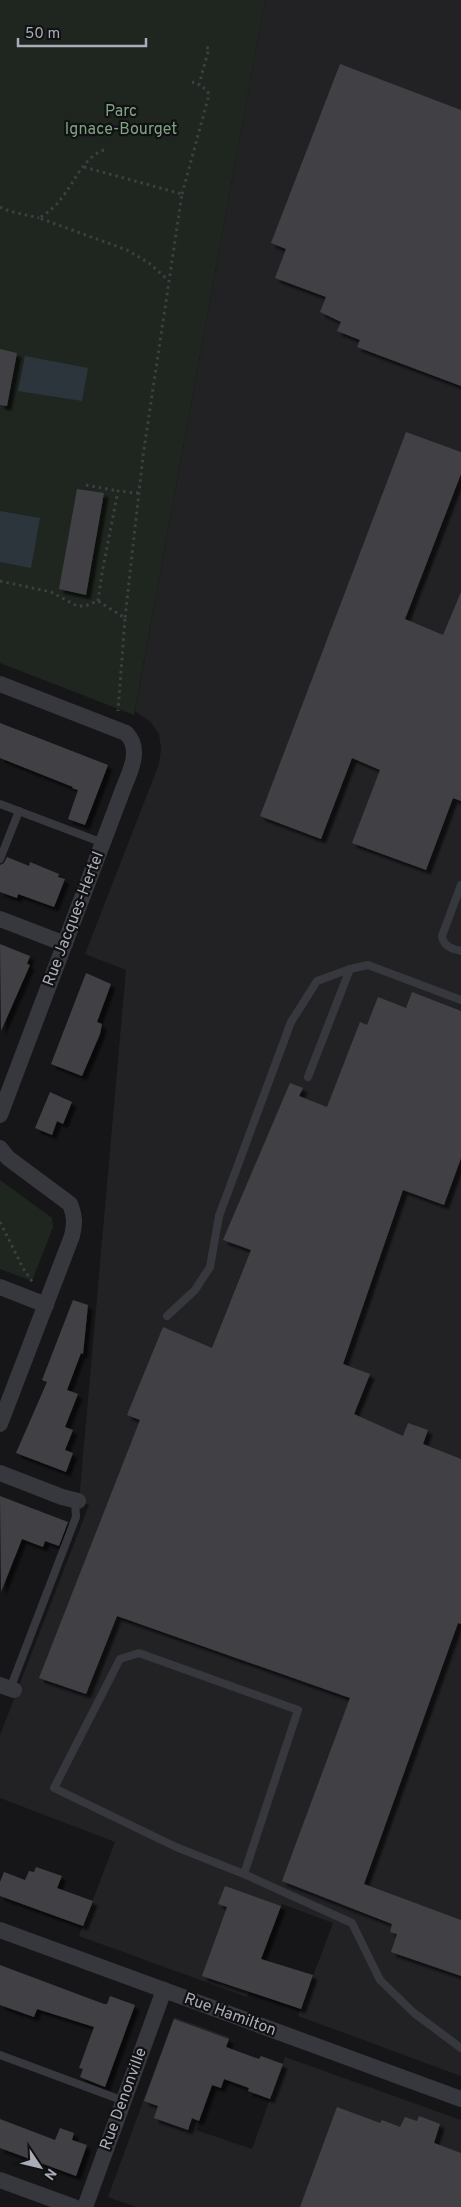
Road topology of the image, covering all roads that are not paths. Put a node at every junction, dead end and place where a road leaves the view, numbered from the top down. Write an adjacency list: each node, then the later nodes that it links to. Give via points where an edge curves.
1 (0, 684): 4 (street, Rue Jacques-Hertel, via 117,729 132,739 135,751 128,777)
2 (0, 804): 3 (lane)
3 (19, 811): 4 (lane); 5 (lane)
4 (103, 843): 8 (street, Rue Jacques-Hertel)
5 (0, 859)
6 (461, 885): 9 (lane, via 442,936 448,947)
7 (0, 919): 8 (street)
8 (65, 944): 13 (street, Rue Jacques-Hertel)
9 (461, 951)
10 (350, 969): 11 (lane, via 368,965); 12 (lane); 17 (lane, via 317,981 291,1022 219,1216 210,1267 195,1290)
11 (461, 1000)
12 (308, 1077)
13 (0, 1113)
14 (0, 1148): 16 (street, via 8,1158 62,1196 75,1214 72,1236)
15 (0, 1287): 16 (street)
16 (46, 1305): 18 (street)
17 (166, 1316)
18 (0, 1424)
19 (0, 1473): 20 (street)
20 (76, 1501): 21 (lane, via 76,1517)
21 (8, 1688)
22 (244, 1874): 22 (lane, via 176,1847 54,1788 120,1659 140,1653 298,1710); 25 (lane, via 352,1923 380,1980 414,2013)
23 (0, 1930): 24 (street, Rue Hamilton)
24 (164, 1990): 27 (street, Rue Hamilton); 28 (street, Rue Denonville)
25 (461, 2048)
26 (0, 2055): 28 (lane)
27 (461, 2099)
28 (124, 2101): 31 (street, Rue Denonville)
29 (0, 2180): 30 (street)
30 (74, 2207)
31 (85, 2207)

